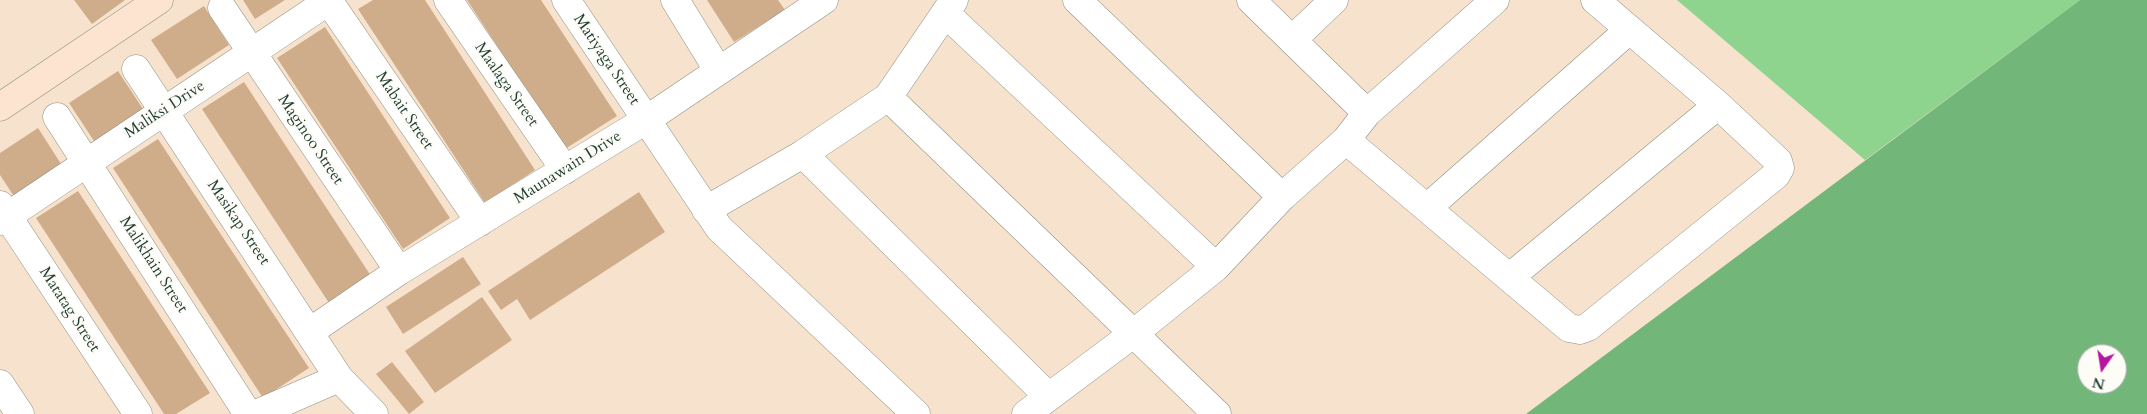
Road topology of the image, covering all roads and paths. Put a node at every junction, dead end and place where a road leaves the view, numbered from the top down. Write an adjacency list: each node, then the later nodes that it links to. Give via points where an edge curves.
1 (159, 0): 21 (street)
2 (329, 0): 16 (street, Maliksi Drive); 34 (street, Mabait Street)
3 (448, 0): 29 (street, Maalaga Street)
4 (566, 0): 25 (street, Matiyaga Street)
5 (675, 0): 18 (street)
6 (1077, 0): 30 (street)
7 (1251, 0): 15 (street)
8 (1334, 0): 15 (street)
9 (1495, 0): 23 (street)
10 (1595, 0): 14 (street)
11 (808, 4): 18 (street, Maunawain Drive)
12 (949, 7): 19 (street); 35 (street)
13 (222, 8): 16 (street, Maginoo Street)
14 (1629, 30): 20 (street); 31 (street)
15 (1292, 40): 23 (street)
16 (252, 53): 22 (street, Maliksi Drive); 36 (street, Maginoo Street)
17 (136, 69): 22 (street, Masikap Street)
18 (718, 70): 25 (street, Maunawain Drive)
19 (888, 96): 27 (street); 39 (street)
20 (1718, 105): 37 (street); 37 (street, via 1778,161 1780,168 1776,175 1580,330 1569,328)
21 (0, 107)
22 (163, 110): 28 (street, Maliksi Drive); 38 (street, Masikap Street)
23 (1367, 113): 26 (street)
24 (57, 117): 28 (street, Malikhain Street)
25 (646, 120): 29 (street, Maunawain Drive); 32 (street, Matiyaga Street)
26 (1346, 140): 30 (street); 31 (street)
27 (803, 154): 32 (street); 42 (street)
28 (86, 162): 33 (street, Maliksi Drive); 45 (street, Malikhain Street)
29 (565, 170): 34 (street, Maunawain Drive)
30 (1282, 196): 35 (street)
31 (1427, 208): 37 (street)
32 (706, 210): 48 (street, Matiyaga Street, via 719,228)
33 (2, 214): 44 (street, Matatag Street)
34 (480, 222): 36 (street, Maunawain Drive)
35 (1216, 267): 39 (street)
36 (399, 271): 38 (street, Maunawain Drive)
37 (1510, 277)
38 (311, 332): 40 (street, Masikap Street)
39 (1133, 334): 42 (street); 50 (street)
40 (339, 378): 46 (street); 47 (street, Masikap Street)
41 (0, 384): 43 (street)
42 (1049, 397): 49 (street)
43 (20, 414)
44 (138, 414)
45 (248, 414)
46 (256, 414)
47 (374, 414)
48 (916, 414)
49 (1026, 414)
50 (1217, 414)

